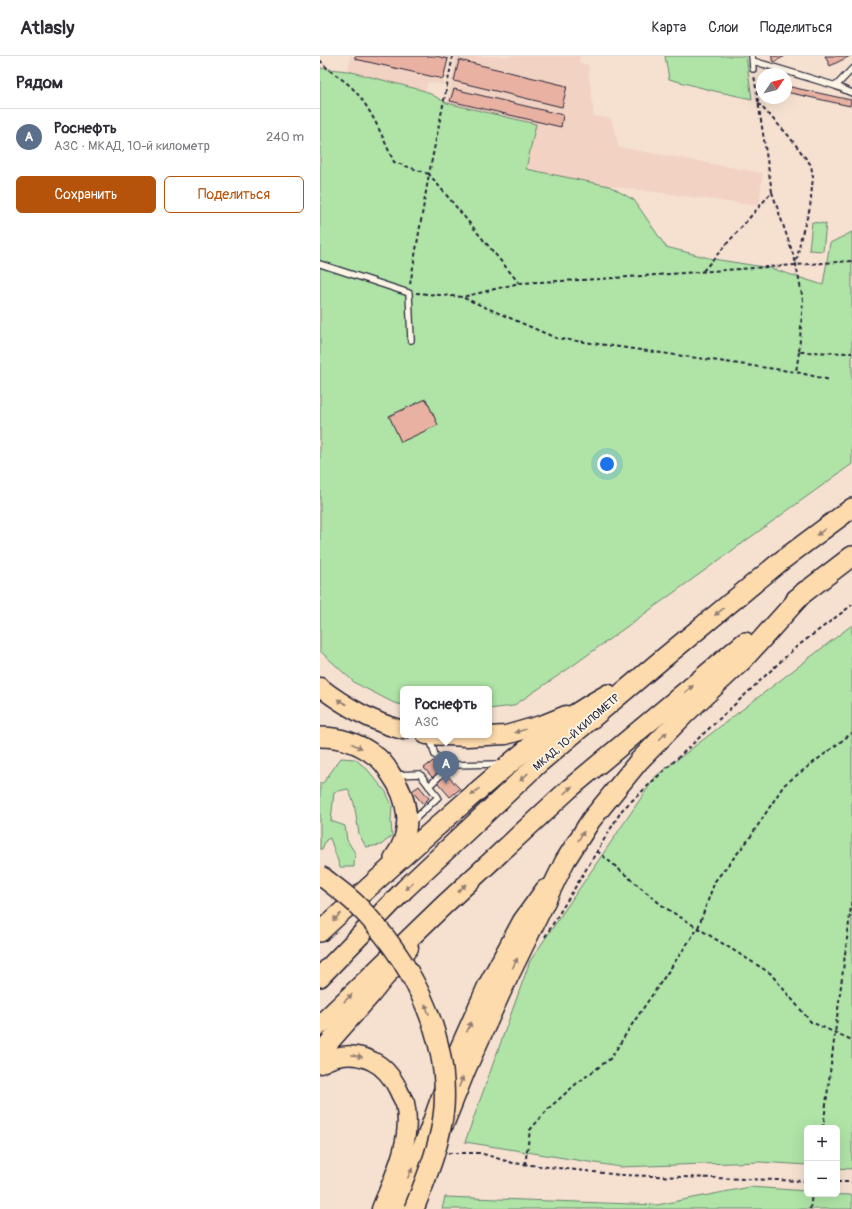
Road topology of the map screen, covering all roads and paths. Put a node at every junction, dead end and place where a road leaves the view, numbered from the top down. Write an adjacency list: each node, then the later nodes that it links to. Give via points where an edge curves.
1 (453, 56): 11 (path)
2 (752, 58): 4 (lane); 6 (lane)
3 (320, 60): 11 (path, via 355,90 370,113 394,162)
4 (753, 69): 7 (path)
5 (852, 69): 6 (lane)
6 (836, 86): 8 (lane)
7 (756, 89)
8 (852, 93)
9 (758, 104): 12 (path)
10 (759, 104): 15 (path, via 788,134 811,165 813,177 810,208)
11 (429, 174): 17 (path); 18 (path)
12 (772, 192): 15 (path); 16 (path)
13 (852, 261): 15 (path)
14 (320, 264): 18 (lane)
15 (796, 265): 16 (path); 21 (path, via 802,300)
16 (702, 271): 17 (path)
17 (519, 283): 19 (path)
18 (409, 293): 19 (path); 20 (lane)
19 (463, 298): 23 (path, via 556,338)
20 (411, 340)
21 (799, 352): 22 (path); 23 (path)
22 (852, 352)
23 (796, 372): 24 (path)
24 (830, 380)
25 (852, 508): 29 (highway, МКАД, 10-Й КИЛОМЕТР, one-way to 29, via 781,561)
26 (852, 556): 27 (highway)
27 (805, 591): 43 (highway, one-way to 27, via 590,820 639,761 743,660); 47 (highway, one-way to 27, via 569,789)
28 (852, 605): 42 (path, via 795,648 622,810)
29 (660, 660): 31 (highway); 51 (highway, МКАД, 10-Й КИЛОМЕТР, one-way to 51, via 538,764 405,889)
30 (320, 687): 32 (main road, one-way to 30, via 366,716)
31 (583, 707): 34 (main road, one-way to 34, via 544,724 506,735); 37 (highway)
32 (400, 729)
33 (852, 733): 48 (path, via 784,785 750,840 715,881)
34 (492, 736)
35 (320, 737): 39 (highway, one-way to 39, via 331,737 356,744 375,755)
36 (429, 738): 38 (lane, via 434,755)
37 (508, 764): 38 (lane, via 451,765); 44 (highway, one-way to 44)
38 (448, 768): 40 (lane)
39 (392, 775): 40 (lane, via 420,774); 41 (highway, via 401,791 407,813)
40 (429, 786): 41 (lane, via 438,797)
41 (406, 827): 44 (highway, via 404,840)
42 (597, 850): 48 (path, via 664,907); 50 (path)
43 (565, 862): 65 (main road, one-way to 43, via 426,1138 454,1060 487,986 522,921); 66 (highway, one-way to 43, via 466,1069)
44 (385, 871): 49 (highway, one-way to 49)
45 (320, 876): 67 (highway, one-way to 45, bridge, via 438,1146 444,1107 443,1069 436,1031 422,995 383,934 356,904)
46 (852, 898): 53 (path)
47 (443, 906): 52 (highway, one-way to 47); 55 (main road)
48 (698, 928): 53 (path, via 770,973 811,1022); 59 (path, via 630,1026 611,1058 576,1084 549,1108 530,1130)
49 (320, 932)
50 (543, 940)
51 (320, 977)
52 (320, 1025)
53 (835, 1033): 54 (path); 57 (path)
54 (852, 1040)
55 (320, 1053)
56 (320, 1064): 64 (main road, one-way to 64, via 341,1055 351,1054 366,1058 380,1065 390,1075 404,1102 407,1125 403,1153)
57 (824, 1125)
58 (443, 1153): 59 (path, via 480,1153)
59 (525, 1164): 60 (path, via 621,1175)
60 (804, 1181)
61 (840, 1182): 62 (path)
62 (852, 1182)
63 (812, 1197): 68 (path)
64 (381, 1209)
65 (394, 1209)
66 (410, 1209)
67 (414, 1209)
68 (810, 1209)

